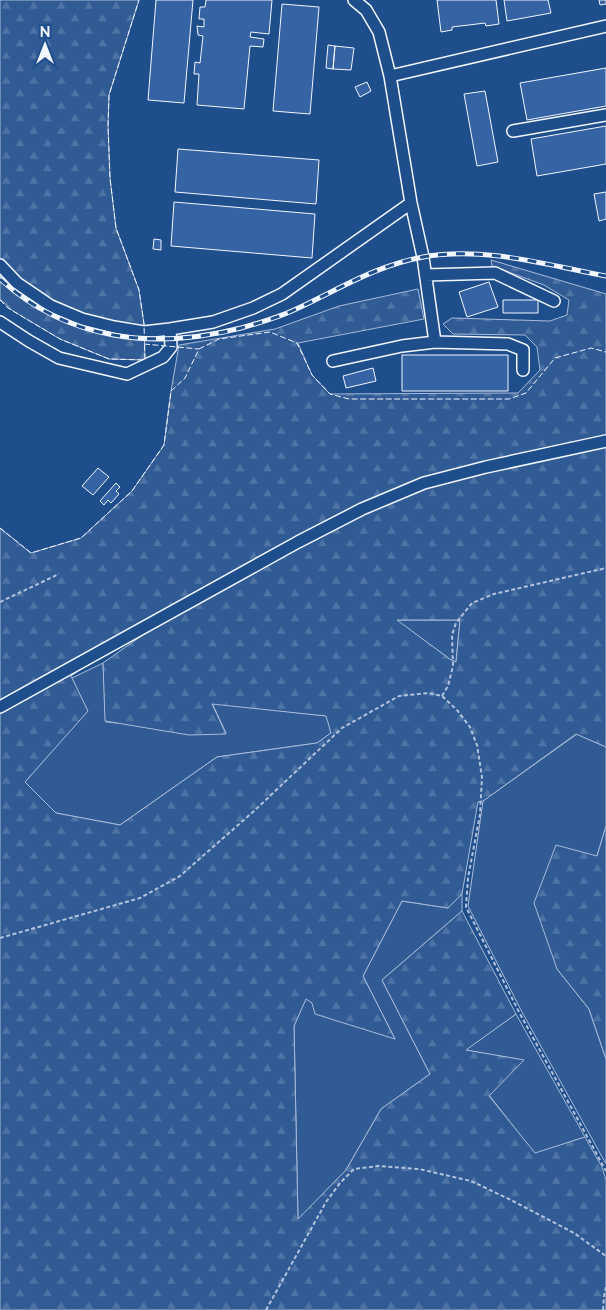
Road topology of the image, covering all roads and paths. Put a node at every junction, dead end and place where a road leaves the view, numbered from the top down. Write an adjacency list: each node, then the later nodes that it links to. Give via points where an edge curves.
1 (354, 0): 3 (street, via 366,10 379,32)
2 (606, 26): 3 (street)
3 (390, 76): 6 (street)
4 (606, 115): 5 (street)
5 (512, 131)
6 (411, 203): 8 (street); 11 (street, via 282,294 213,322)
7 (0, 265): 11 (street, via 17,282 51,306 82,319 144,332)
8 (426, 275): 9 (street, via 495,273); 12 (street)
9 (554, 301)
10 (0, 322): 11 (street, via 59,358 127,374 163,357 171,347)
11 (170, 329)
12 (435, 342): 13 (street); 14 (street, via 508,344 523,350)
13 (333, 361)
14 (523, 370)
15 (606, 441): 20 (street, via 424,483 362,509)
16 (606, 568): 19 (path, via 494,594 472,603 456,623 452,636 454,666)
17 (59, 574): 18 (path)
18 (0, 602)
19 (442, 696): 21 (path, via 429,693 399,696 342,728 180,876 140,898); 22 (path, via 470,727 477,745 482,777 480,814 466,907)
20 (0, 707)
21 (0, 938)
22 (606, 1171)
23 (606, 1256): 25 (path, via 574,1233 471,1181 419,1169 378,1166 354,1169 326,1202)
24 (606, 1286): 26 (path)
25 (266, 1310)
26 (603, 1310)

